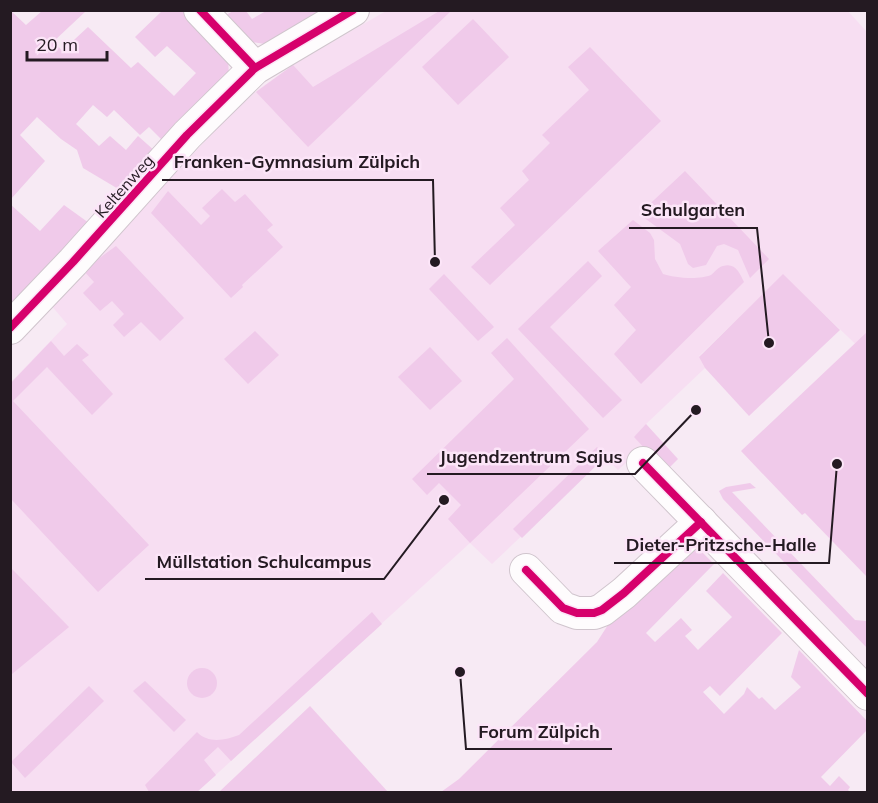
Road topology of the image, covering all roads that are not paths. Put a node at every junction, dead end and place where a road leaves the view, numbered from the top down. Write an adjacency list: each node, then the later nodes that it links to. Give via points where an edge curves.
1 (200, 10): 3 (street)
2 (353, 10): 3 (street, Keltenweg)
3 (255, 68): 4 (street, Keltenweg, via 187,135)
4 (10, 328)
5 (643, 463): 6 (street)
6 (701, 522): 7 (street, via 624,593 594,613 563,608); 8 (street)
7 (526, 570)
8 (867, 694)

